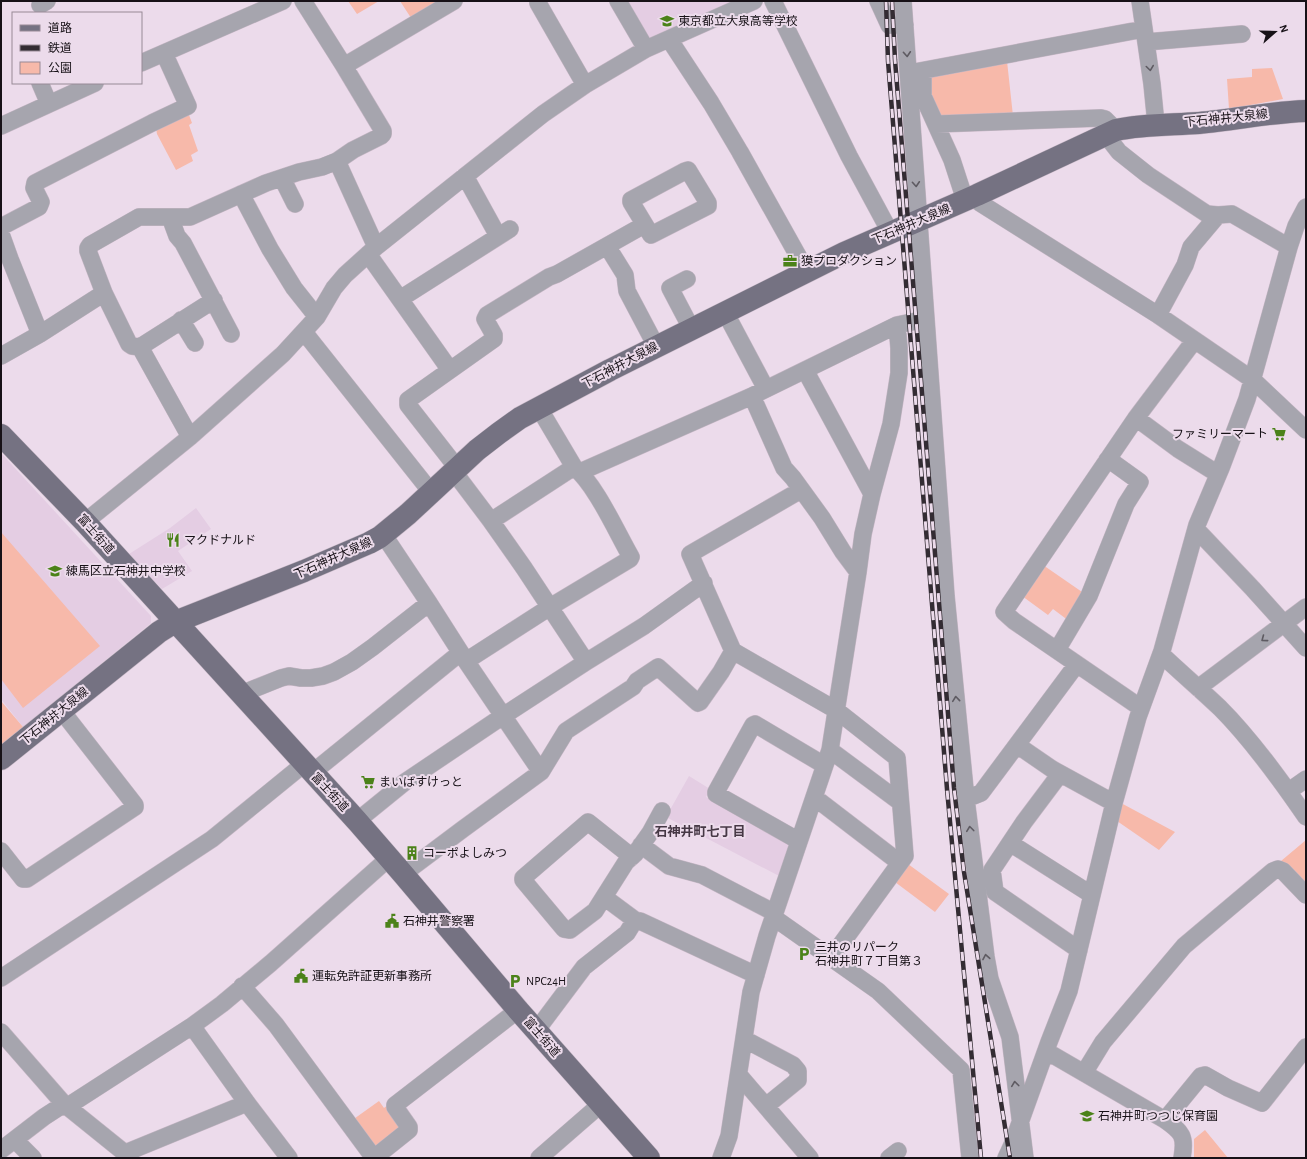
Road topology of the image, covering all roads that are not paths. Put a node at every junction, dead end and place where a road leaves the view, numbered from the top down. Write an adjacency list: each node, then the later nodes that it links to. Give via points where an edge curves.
1 (283, 1): 16 (street)
2 (303, 1): 18 (street)
3 (454, 1): 18 (street)
4 (618, 1): 15 (street)
5 (754, 1): 14 (street)
6 (773, 1): 41 (street, via 842,143)
7 (878, 1): 11 (street, via 890,25)
8 (903, 1): 11 (street)
9 (1140, 1): 13 (street)
10 (538, 3): 22 (street)
11 (905, 25): 19 (street, one-way to 19)
12 (1242, 34): 13 (street)
13 (1145, 36): 19 (street); 26 (street, one-way to 26)
14 (669, 40): 15 (street); 46 (street, via 737,146)
15 (646, 49): 22 (street)
16 (164, 53): 17 (street); 40 (street, via 188,106 35,183 34,188 41,202 39,207)
17 (142, 63)
18 (344, 66): 29 (street, via 383,134)
19 (916, 72): 25 (street, via 923,96); 38 (street, one-way to 38)
20 (40, 84): 23 (street)
21 (89, 84): 23 (street)
22 (585, 85): 30 (street, via 543,114)
23 (49, 104): 27 (street)
24 (1306, 112): 26 (main road, 下石神井大泉線, via 1276,113 1200,123)
25 (936, 124): 28 (street, via 1101,118 1105,119); 33 (street)
26 (1156, 124): 28 (main road, 下石神井大泉線)
27 (1, 126)
28 (1111, 132): 33 (main road, 下石神井大泉線); 36 (street, via 1119,152 1148,175 1207,214)
29 (337, 161): 31 (street); 45 (street)
30 (466, 176): 45 (street); 49 (street, via 504,232)
31 (282, 178): 32 (street); 34 (street)
32 (241, 194): 37 (street, via 190,217); 53 (street, via 294,288)
33 (971, 198): 38 (main road, 下石神井大泉線); 52 (street)
34 (295, 204)
35 (1306, 207): 43 (street)
36 (1218, 215): 43 (street, via 1232,214); 52 (street, via 1191,247 1185,265)
37 (170, 217): 48 (street, via 138,217 90,245 88,252); 50 (street, via 177,236 184,243)
38 (918, 220): 41 (main road, 下石神井大泉線); 54 (street)
39 (644, 225): 44 (street)
40 (1, 227)
41 (890, 232): 46 (main road, 下石神井大泉線)
42 (1, 234): 59 (street)
43 (1296, 242): 68 (street)
44 (607, 246): 63 (street, via 625,275 627,291); 66 (street, via 549,277 487,315 485,319 494,339)
45 (372, 251): 49 (street); 53 (street, via 334,288)
46 (807, 272): 51 (main road, 下石神井大泉線)
47 (687, 279): 57 (street, via 670,288)
48 (104, 293): 59 (street); 64 (street, via 129,344)
49 (400, 299): 66 (street)
50 (214, 300): 55 (street); 60 (street)
51 (725, 312): 57 (main road, 下石神井大泉線); 69 (street)
52 (1158, 315): 61 (street)
53 (317, 317): 58 (street)
54 (926, 319): 56 (street); 115 (street, one-way to 54, via 954,604)
55 (181, 320): 62 (street); 64 (street)
56 (897, 325): 67 (street); 81 (street, via 899,373 891,424)
57 (691, 328): 63 (main road, 下石神井大泉線)
58 (304, 332): 74 (street); 80 (street)
59 (40, 334): 65 (street)
60 (231, 334)
61 (1194, 341): 68 (street); 71 (street)
62 (195, 343)
63 (656, 346): 70 (main road, 下石神井大泉線)
64 (140, 347): 74 (street)
65 (1, 356)
66 (450, 370): 77 (street, via 407,402)
67 (805, 370): 69 (street); 81 (street)
68 (1253, 380): 72 (street); 78 (street)
69 (759, 392): 76 (street); 79 (street, via 784,468)
70 (539, 408): 76 (street); 77 (main road, 下石神井大泉線, via 499,433)
71 (1136, 418): 75 (street); 78 (street)
72 (1306, 430)
73 (1, 434): 83 (main road, 富士街道)
74 (190, 437): 83 (street)
75 (1107, 460): 94 (street, via 1140,482 1126,504 1089,596); 94 (street, via 1004,612)
76 (577, 469): 82 (street); 89 (street, via 598,498 631,557)
77 (456, 470): 80 (main road, 下石神井大泉線); 82 (street)
78 (1218, 474): 84 (street)
79 (801, 490): 86 (street); 87 (street, via 690,554)
80 (431, 492): 85 (main road, 下石神井大泉線)
81 (872, 494): 86 (street)
82 (491, 521): 89 (street)
83 (85, 522): 91 (main road, 富士街道)
84 (1196, 529): 92 (street); 96 (street)
85 (383, 534): 88 (street); 91 (main road, 下石神井大泉線, via 369,544)
86 (858, 572): 104 (street)
87 (704, 583): 95 (street); 98 (street, via 644,626)
88 (429, 603): 97 (street); 101 (street, via 373,647 334,672 311,678 289,676)
89 (550, 607): 97 (street); 98 (street)
90 (1306, 607): 92 (street)
91 (175, 622): 101 (main road, 富士街道); 103 (main road, 下石神井大泉線)
92 (1284, 624): 93 (street); 100 (street, one-way to 100)
93 (1306, 648)
94 (1056, 650): 99 (street)
95 (733, 651): 104 (street); 110 (street, via 698,703 658,667 566,732)
96 (1161, 654): 100 (street); 102 (street)
97 (463, 657): 105 (street); 109 (street)
98 (586, 662): 105 (street)
99 (1077, 664): 102 (street); 106 (street)
100 (1198, 688): 113 (street, via 1239,729)
101 (240, 694): 109 (main road, 富士街道)
102 (1141, 708): 117 (street)
103 (61, 710): 108 (main road, 下石神井大泉線); 123 (street, via 135,805 27,879 23,879)
104 (836, 710): 107 (street); 116 (street, via 897,758)
105 (503, 716): 110 (street); 120 (street, via 405,782)
106 (1017, 745): 111 (street); 115 (street, via 981,793)
107 (827, 758): 114 (street); 116 (street); 121 (street, via 755,724 716,792)
108 (1, 759)
109 (308, 769): 120 (main road, 富士街道); 135 (street, via 212,839)
110 (541, 772): 126 (street, via 463,829)
111 (1060, 774): 117 (street); 122 (street)
112 (1306, 779): 113 (street)
113 (1289, 791): 119 (street)
114 (814, 797): 121 (street); 125 (street)
115 (966, 799): 151 (street, one-way to 115, via 1010,1037 990,979 986,957)
116 (900, 802): 125 (street, via 905,856)
117 (1114, 803): 127 (street)
118 (662, 811): 124 (street)
119 (1306, 816)
120 (357, 821): 126 (main road, 富士街道)
121 (799, 841): 130 (street)
122 (1010, 843): 127 (street); 132 (street, via 992,870 995,892)
123 (1, 851)
124 (636, 851): 129 (street); 129 (street, via 588,822 523,878 564,929 570,930 595,911); 130 (street, via 669,866 702,875)
125 (900, 863): 133 (street)
126 (396, 866): 136 (street); 137 (main road, 富士街道)
127 (1092, 895): 132 (street)
128 (1306, 895): 144 (street, via 1283,871 1273,871 1184,946 1104,1042)
129 (604, 897): 131 (street)
130 (774, 915): 133 (street); 134 (street)
131 (635, 920): 134 (street); 139 (street, via 627,933 584,967)
132 (1079, 950): 143 (street, via 1069,991)
133 (831, 958): 162 (street, via 878,991 961,1070)
134 (756, 975): 141 (street)
135 (1, 978)
136 (242, 986): 138 (street); 158 (street, via 276,1025)
137 (518, 1010): 139 (main road, 富士街道); 158 (street, via 395,1105 409,1130)
138 (192, 1026): 146 (street); 148 (street)
139 (536, 1031): 147 (main road, 富士街道)
140 (1, 1032): 148 (street)
141 (744, 1039): 145 (street); 149 (street, via 793,1065 798,1071 798,1080)
142 (1306, 1047): 150 (street, via 1262,1103 1205,1075 1201,1076)
143 (1046, 1051): 144 (street); 151 (street)
144 (1084, 1073): 150 (street)
145 (739, 1075): 149 (street); 154 (street)
146 (247, 1104): 155 (street); 157 (street)
147 (601, 1104): 159 (street); 160 (main road, 富士街道)
148 (66, 1105): 152 (street, via 44,1117); 155 (street)
149 (766, 1106): 161 (street)
150 (1165, 1120): 165 (street, via 1176,1127 1183,1136)
151 (1020, 1122): 163 (street); 164 (street)
152 (15, 1140): 153 (street); 156 (street)
153 (1, 1150)
154 (728, 1154)
155 (128, 1155)
156 (33, 1158)
157 (288, 1158)
158 (374, 1158)
159 (539, 1158)
160 (649, 1158)
161 (809, 1158)
162 (970, 1158)
163 (1006, 1158)
164 (1025, 1158)
165 (1182, 1158)

